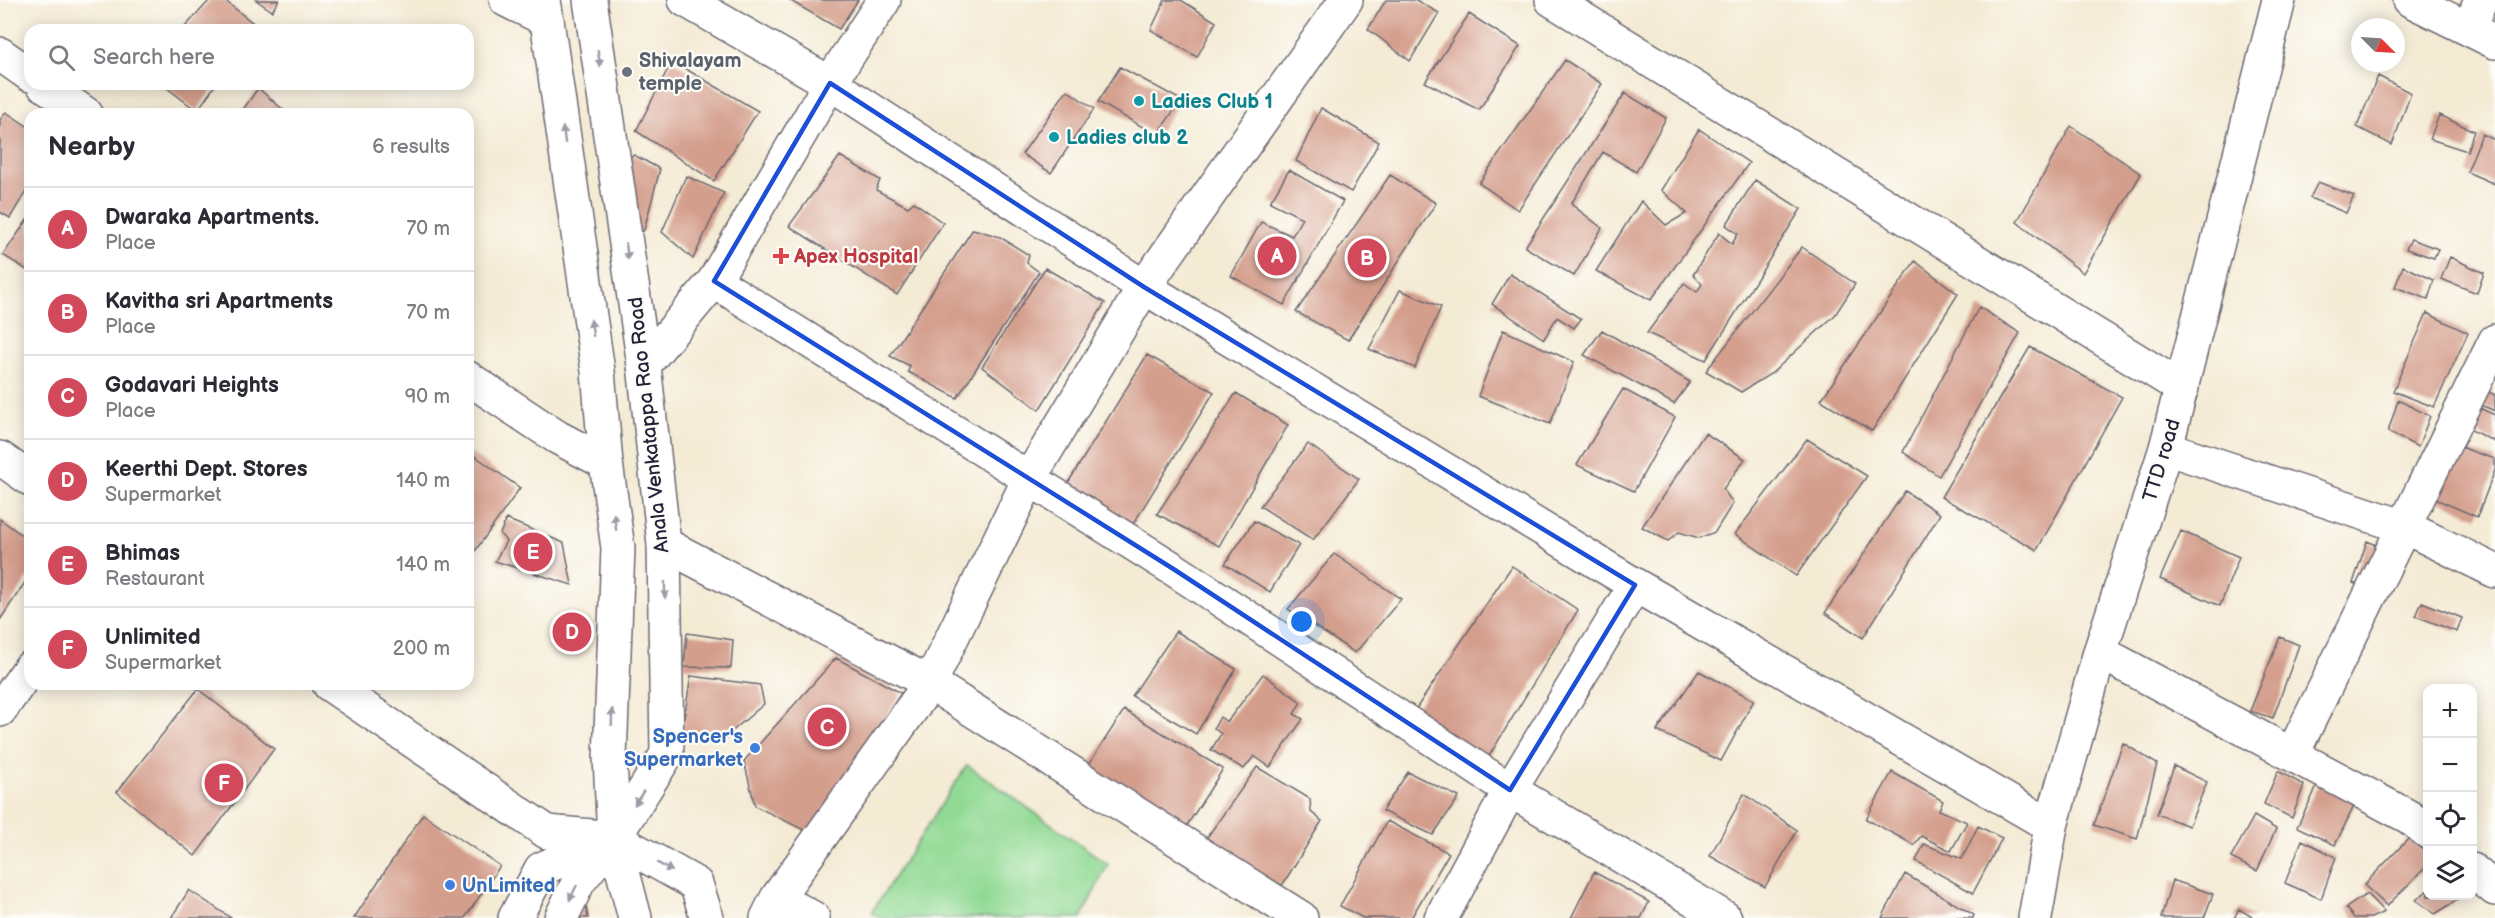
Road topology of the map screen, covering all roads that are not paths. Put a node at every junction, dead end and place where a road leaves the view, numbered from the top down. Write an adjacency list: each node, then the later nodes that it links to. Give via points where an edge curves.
1 (506, 0): 9 (street)
2 (591, 0): 19 (street, Anala Venkatappa Rao Road, one-way to 19)
3 (686, 0): 13 (street)
4 (884, 0): 13 (street)
5 (1346, 0): 17 (street)
6 (1552, 0): 21 (street)
7 (2279, 0): 21 (street, TTD road)
8 (2410, 0): 10 (street)
9 (545, 10): 24 (street, one-way to 9, via 598,371)
10 (2482, 24)
11 (0, 54): 12 (street)
12 (24, 71)
13 (830, 83): 16 (street); 17 (street)
14 (52, 90): 15 (street)
15 (77, 108)
16 (714, 281): 19 (street); 26 (street)
17 (1144, 287): 26 (street); 30 (street)
18 (2495, 340): 27 (street)
19 (644, 365): 28 (street, Anala Venkatappa Rao Road)
20 (474, 382): 24 (street)
21 (2182, 388): 22 (street, TTD road)
22 (2166, 448): 27 (street); 31 (street, TTD road)
23 (0, 458): 25 (street)
24 (606, 463): 40 (street, one-way to 24, via 610,758 618,548)
25 (24, 475)
26 (1029, 480): 33 (street); 37 (street, via 1175,570)
27 (2405, 527): 29 (street); 36 (street)
28 (664, 544): 33 (street); 40 (street, Anala Venkatappa Rao Road, one-way to 40, via 667,754)
29 (2495, 571)
30 (1635, 585): 37 (street); 38 (street)
31 (2100, 652): 36 (street); 38 (street, TTD road)
32 (24, 676): 35 (street)
33 (930, 683): 43 (street); 49 (street)
34 (338, 690): 40 (street, via 547,832)
35 (0, 710)
36 (2293, 753): 39 (street, via 2409,817)
37 (1510, 790): 50 (street); 51 (street)
38 (2051, 826): 52 (street, TTD road)
39 (2423, 829)
40 (614, 838): 44 (street, via 541,869); 45 (street, Anala Venkatappa Rao Road, one-way to 45, via 579,881); 46 (street); 47 (street, one-way to 47, via 696,884)
41 (2477, 874): 42 (street)
42 (2495, 889)
43 (772, 908): 48 (street)
44 (515, 918)
45 (561, 918)
46 (635, 918)
47 (707, 918)
48 (813, 918)
49 (1301, 918)
50 (1441, 918)
51 (1725, 918)
52 (2035, 918)

